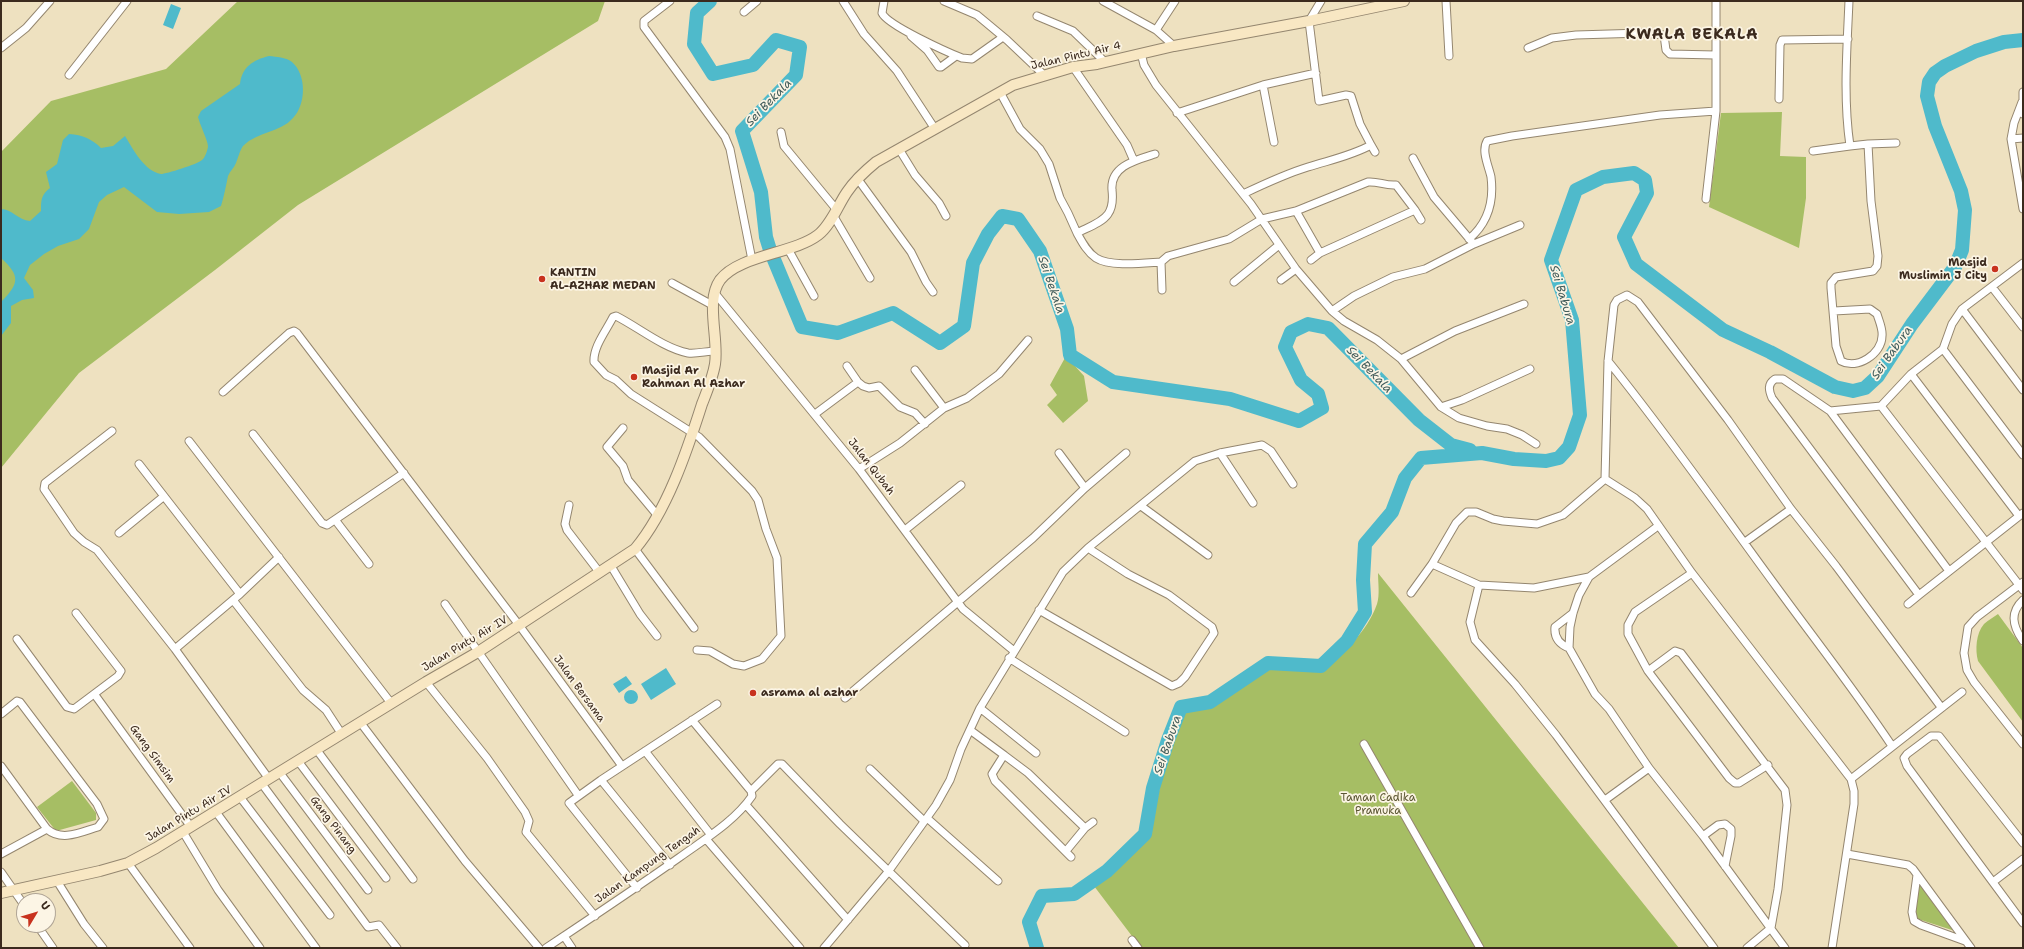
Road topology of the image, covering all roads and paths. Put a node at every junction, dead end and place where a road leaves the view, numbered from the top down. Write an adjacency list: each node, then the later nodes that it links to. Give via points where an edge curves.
1 (50, 1): 23 (street, via 26,28)
2 (127, 1): 32 (street)
3 (670, 1): 73 (street, via 649,16 644,21 644,27 725,137)
4 (757, 1): 15 (street)
5 (843, 1): 42 (street, via 864,34 897,71)
6 (884, 1): 18 (street, via 883,15)
7 (944, 1): 20 (street, via 977,15)
8 (1102, 1): 19 (street)
9 (1175, 1): 19 (street)
10 (1321, 1): 17 (street)
11 (1404, 1): 17 (main road, Jalan Pintu Air 4)
12 (1446, 1): 28 (street)
13 (1716, 1): 26 (street)
14 (1849, 1): 21 (street)
15 (744, 12)
16 (1037, 16): 29 (street, via 1073,31)
17 (1309, 21): 22 (main road, Jalan Pintu Air 4); 31 (street)
18 (901, 28): 27 (street); 27 (street, via 927,50 939,67)
19 (1156, 30): 22 (street)
20 (1003, 37): 27 (street, via 972,59); 33 (street)
21 (1848, 39): 37 (street, via 1782,40); 50 (street, via 1846,113)
22 (1174, 46): 25 (main road, Jalan Pintu Air 4)
23 (1, 48)
24 (1528, 48): 26 (street, via 1552,38 1643,33 1664,35 1666,50 1670,54)
25 (1140, 53): 29 (main road, Jalan Pintu Air 4); 40 (street, via 1144,65)
26 (1715, 55): 39 (street)
27 (956, 56)
28 (1449, 56)
29 (1104, 61): 30 (main road, Jalan Pintu Air 4)
30 (1074, 67): 33 (main road, Jalan Pintu Air 4); 56 (street, via 1127,145)
31 (1316, 73): 34 (street); 49 (street, via 1319,101 1351,96 1360,124)
32 (68, 76)
33 (1045, 76): 36 (main road, Jalan Pintu Air 4, via 1013,85)
34 (1263, 85): 40 (street); 46 (street)
35 (2023, 92): 38 (street)
36 (1000, 94): 42 (main road, Jalan Pintu Air 4); 68 (street, via 1020,129 1040,149 1049,164 1060,198)
37 (1779, 98)
38 (2022, 102): 41 (street); 45 (street)
39 (1716, 111): 59 (street); 69 (street, via 1660,115 1487,141 1485,151 1492,195 1490,210)
40 (1177, 113): 58 (street)
41 (2023, 114)
42 (935, 129): 51 (main road, Jalan Pintu Air 4)
43 (781, 132): 63 (street, via 784,146)
44 (2023, 138): 45 (street)
45 (2011, 139): 60 (street)
46 (1274, 142)
47 (1896, 143): 48 (street)
48 (1868, 144): 50 (street); 91 (street, via 1878,262 1873,271 1834,279 1831,288)
49 (1371, 145): 53 (street); 58 (street)
50 (1850, 146): 52 (street)
51 (899, 149): 57 (main road, Jalan Pintu Air 4, via 876,162); 64 (street)
52 (1813, 151)
53 (1375, 152)
54 (1155, 154): 56 (street)
55 (1413, 158): 69 (street, via 1434,197)
56 (1134, 161): 68 (street, via 1113,176 1113,201 1109,213 1104,219)
57 (857, 178): 63 (main road, Jalan Pintu Air 4); 85 (street, via 911,252)
58 (1243, 194): 65 (street)
59 (1706, 199)
60 (2023, 209)
61 (1415, 210): 62 (street, via 1396,185 1386,186 1376,181); 66 (street); 72 (street)
62 (1296, 211): 65 (street); 72 (street)
63 (835, 212): 71 (main road, Jalan Pintu Air 4, via 819,234); 78 (street)
64 (946, 216)
65 (1262, 219): 70 (street); 75 (street, via 1229,239 1173,254)
66 (1421, 220)
67 (1520, 225): 69 (street)
68 (1077, 233): 75 (street, via 1086,249 1097,259 1131,263)
69 (1472, 242): 90 (street, via 1425,269 1386,280 1354,296)
70 (1279, 245): 77 (street); 80 (street)
71 (786, 250): 73 (main road, Jalan Pintu Air 4); 86 (street)
72 (1320, 253): 74 (street)
73 (757, 258): 84 (main road, via 726,274)
74 (1311, 260)
75 (1161, 262): 83 (street)
76 (2023, 263): 82 (street)
77 (1296, 269): 79 (street); 90 (street)
78 (870, 278)
79 (1281, 280)
80 (1234, 282)
81 (672, 283): 88 (street)
82 (1992, 287): 89 (street); 92 (street)
83 (1162, 290)
84 (714, 292): 88 (main road, Jalan Pintu Air IV); 109 (street, Jalan Qubah)
85 (933, 292)
86 (814, 296)
87 (1524, 304): 96 (street, via 1455,331)
88 (714, 306): 95 (main road, Jalan Pintu Air IV)
89 (1962, 309): 94 (street, via 1952,324); 103 (street)
90 (1332, 311): 96 (street)
91 (1834, 311): 91 (street, via 1836,346 1841,361 1847,364 1868,359 1879,348 1882,336 1878,314 1870,310)
92 (2023, 327)
93 (1028, 340): 107 (street, via 999,374 967,398)
94 (1943, 349): 101 (street); 120 (street)
95 (716, 351): 113 (main road, Jalan Pintu Air IV, via 715,365); 113 (street, via 690,353 677,349 616,316 613,317 596,349 594,362 606,375 616,380 631,394)
96 (1401, 359): 106 (street)
97 (1608, 361): 124 (street); 132 (street, via 1614,305 1620,298 1630,296 1638,302 1728,420); 140 (street, via 1654,417)
98 (847, 366): 102 (street)
99 (1530, 369): 106 (street)
100 (915, 370): 107 (street)
101 (1912, 374): 105 (street); 133 (street)
102 (858, 382): 109 (street); 110 (street, via 866,387 879,386 900,408 915,413)
103 (2023, 390)
104 (223, 392): 123 (street, Jalan Bersama, via 289,333 295,332)
105 (1881, 406): 108 (street); 139 (street)
106 (1441, 407): 116 (street, via 1459,418 1507,429)
107 (944, 408): 110 (street)
108 (1830, 411): 148 (street); 156 (street, via 1783,379 1778,378 1771,382 1769,390 1772,398)
109 (815, 414): 122 (street, Jalan Qubah)
110 (925, 424): 122 (street)
111 (623, 428): 134 (street, via 607,446 621,464 628,480)
112 (112, 431): 171 (street, via 45,483 44,489 74,533 97,550)
113 (693, 432): 134 (main road, Jalan Pintu Air IV); 172 (street, via 758,500 777,558 781,630 781,636 762,659 744,666 733,664 710,651)
114 (253, 434): 135 (street, via 322,523 327,525)
115 (189, 441): 144 (street)
116 (1536, 444)
117 (1059, 453): 127 (street)
118 (1126, 453): 127 (street)
119 (1220, 453): 125 (street, via 1262,445 1271,451); 129 (street); 131 (street, via 1195,461)
120 (2023, 455)
121 (139, 464): 128 (street)
122 (859, 469): 137 (street, Jalan Qubah)
123 (404, 473): 135 (street); 165 (street, Jalan Bersama)
124 (1605, 479): 136 (street, via 1642,503); 146 (street, via 1563,515 1537,524 1503,521 1476,512 1467,512 1456,523)
125 (1293, 484)
126 (961, 485): 137 (street)
127 (1085, 488): 159 (street, via 1033,538)
128 (163, 496): 138 (street); 155 (street)
129 (1253, 503)
130 (569, 506): 149 (street, via 565,524 567,530)
131 (1141, 506): 141 (street); 143 (street)
132 (1791, 509): 140 (street); 183 (street)
133 (2021, 515): 139 (street)
134 (658, 516): 142 (main road, Jalan Pintu Air IV)
135 (336, 521): 145 (street)
136 (1658, 526): 150 (street); 151 (street)
137 (905, 530): 159 (street, Jalan Qubah)
138 (119, 533)
139 (1986, 541): 148 (street); 153 (street)
140 (1745, 542): 193 (street, via 1864,703)
141 (1088, 548): 162 (street, via 1063,572); 162 (street, via 1128,574 1168,595 1212,627 1214,633 1185,677 1172,686)
142 (635, 549): 147 (main road, Jalan Pintu Air IV); 166 (street)
143 (1208, 555)
144 (279, 557): 155 (street); 181 (street)
145 (369, 564)
146 (1432, 564): 152 (street); 154 (street)
147 (611, 566): 149 (main road, Jalan Pintu Air IV); 167 (street, via 640,614)
148 (1950, 571): 156 (street)
149 (600, 573): 165 (main road, Jalan Pintu Air IV)
150 (1692, 573): 176 (street, via 1635,612 1629,621 1629,638); 205 (street)
151 (1588, 577): 152 (street, via 1534,588); 164 (street)
152 (1479, 585): 211 (street, via 1470,622 1475,640 1515,684)
153 (2022, 586): 192 (street, via 1977,617 1968,627 1964,653 1967,670 1974,682)
154 (1411, 593)
155 (240, 594): 157 (street)
156 (1919, 595): 161 (street)
157 (233, 600): 171 (street); 190 (street, via 303,690 324,708)
158 (2023, 600): 169 (street, via 2015,610 2014,616 2016,631)
159 (957, 602): 173 (street, Jalan Qubah, via 972,618); 180 (street)
160 (445, 604): 174 (street)
161 (1908, 604)
162 (1039, 610): 173 (street)
163 (76, 613): 179 (street, via 121,671)
164 (1573, 613): 170 (street); 170 (street, via 1555,626 1554,634)
165 (519, 625): 174 (main road, Jalan Pintu Air IV); 200 (street, Jalan Bersama)
166 (694, 628)
167 (657, 636)
168 (16, 639): 179 (street, via 67,706 74,709)
169 (2023, 641)
170 (1569, 648): 202 (street, via 1592,688)
171 (175, 649): 207 (street)
172 (697, 650)
173 (1014, 651): 175 (street)
174 (478, 652): 177 (main road, Jalan Pintu Air IV); 209 (street)
175 (1010, 658): 184 (street); 189 (street)
176 (1648, 671): 201 (street, via 1735,783 1745,781); 201 (street, via 1675,651 1681,652)
177 (426, 682): 181 (main road, Jalan Pintu Air IV); 243 (street, via 487,758 526,812 529,821 526,832)
178 (1962, 692): 183 (street)
179 (95, 695): 216 (street, Gang Simsim)
180 (845, 698)
181 (391, 703): 187 (main road, Jalan Pintu Air IV)
182 (717, 704): 186 (street)
183 (1941, 707): 193 (street)
184 (980, 708): 188 (street); 196 (street)
185 (1, 714): 218 (street, via 17,701 20,702 97,804 104,819 98,827 66,836 54,834)
186 (692, 720): 195 (street); 208 (street)
187 (360, 722): 190 (main road, Jalan Pintu Air IV); 258 (street, via 465,861)
188 (970, 730): 197 (street); 214 (street, via 944,791)
189 (1125, 732)
190 (341, 733): 194 (main road, Jalan Pintu Air IV)
191 (1364, 744): 264 (street)
192 (2023, 744)
193 (1892, 746): 205 (street)
194 (316, 749): 198 (main road, Jalan Pintu Air IV); 233 (street)
195 (644, 751): 200 (street); 221 (street)
196 (1036, 753)
197 (1004, 755): 217 (street, via 1028,772); 217 (street, via 992,774 994,782 1068,854)
198 (298, 761): 204 (main road, Jalan Pintu Air IV); 232 (street)
199 (1, 766): 218 (street)
200 (622, 766): 206 (street)
201 (1768, 766): 246 (street, via 1785,790 1788,805)
202 (1649, 768): 211 (street); 220 (street)
203 (870, 769): 214 (street)
204 (280, 773): 207 (main road, Jalan Pintu Air IV); 239 (street, Gang Pinang)
205 (1851, 779): 224 (street, via 1854,804)
206 (601, 780): 209 (street); 227 (street)
207 (266, 782): 210 (main road, Jalan Pintu Air IV); 257 (street, via 368,926 379,925)
208 (751, 791): 212 (street, Jalan Kampung Tengah, via 752,796); 230 (street, via 778,764 782,764)
209 (578, 795): 237 (street, via 570,801 570,806)
210 (240, 797): 213 (main road, Jalan Pintu Air IV); 242 (street)
211 (1606, 800): 265 (street)
212 (746, 804): 221 (street, Jalan Kampung Tengah); 244 (street)
213 (216, 812): 216 (main road, Jalan Pintu Air IV); 256 (street)
214 (925, 819): 230 (street); 235 (street)
215 (1093, 822): 217 (street)
216 (191, 827): 219 (main road, Jalan Pintu Air IV)
217 (1085, 828)
218 (47, 829): 223 (street)
219 (183, 832): 226 (main road, Jalan Pintu Air IV); 255 (street, via 218,890)
220 (1703, 836): 228 (street); 228 (street, via 1721,824 1731,829)
221 (708, 837): 227 (street, Jalan Kampung Tengah); 261 (street)
222 (2023, 843): 236 (street, via 1939,736 1930,736 1907,754 1904,758 1907,766)
223 (1, 854)
224 (1847, 854): 231 (street, via 1903,863); 268 (street)
225 (2023, 859): 236 (street)
226 (128, 862): 234 (main road, Jalan Pintu Air IV); 254 (street)
227 (670, 865): 237 (street, Jalan Kampung Tengah)
228 (1725, 866): 246 (street)
229 (1, 872): 238 (street)
230 (888, 872): 244 (street); 251 (street)
231 (1917, 875): 250 (street); 250 (street, via 1912,912 1914,920 1921,925)
232 (386, 878)
233 (413, 879)
234 (57, 881): 238 (main road, Jalan Pintu Air IV); 253 (street, via 84,924)
235 (998, 881)
236 (1993, 882): 245 (street)
237 (637, 888): 243 (street, Jalan Kampung Tengah)
238 (14, 890): 240 (main road, Jalan Pintu Air IV); 241 (street)
239 (368, 890)
240 (1, 893)
241 (16, 893)
242 (330, 915)
243 (595, 916): 248 (street, Jalan Kampung Tengah)
244 (848, 920): 262 (street)
245 (2023, 923)
246 (1771, 928): 266 (street); 267 (street)
247 (43, 933): 252 (street)
248 (564, 936): 259 (street, Jalan Kampung Tengah); 260 (street)
249 (1132, 940): 263 (street)
250 (1966, 941): 269 (street)
251 (965, 945)
252 (53, 948)
253 (103, 948)
254 (190, 948)
255 (260, 948)
256 (316, 948)
257 (397, 948)
258 (539, 948)
259 (546, 948)
260 (572, 948)
261 (800, 948)
262 (824, 948)
263 (1138, 948)
264 (1480, 948)
265 (1714, 948)
266 (1747, 948)
267 (1785, 948)
268 (1832, 948)
269 (1971, 948)

